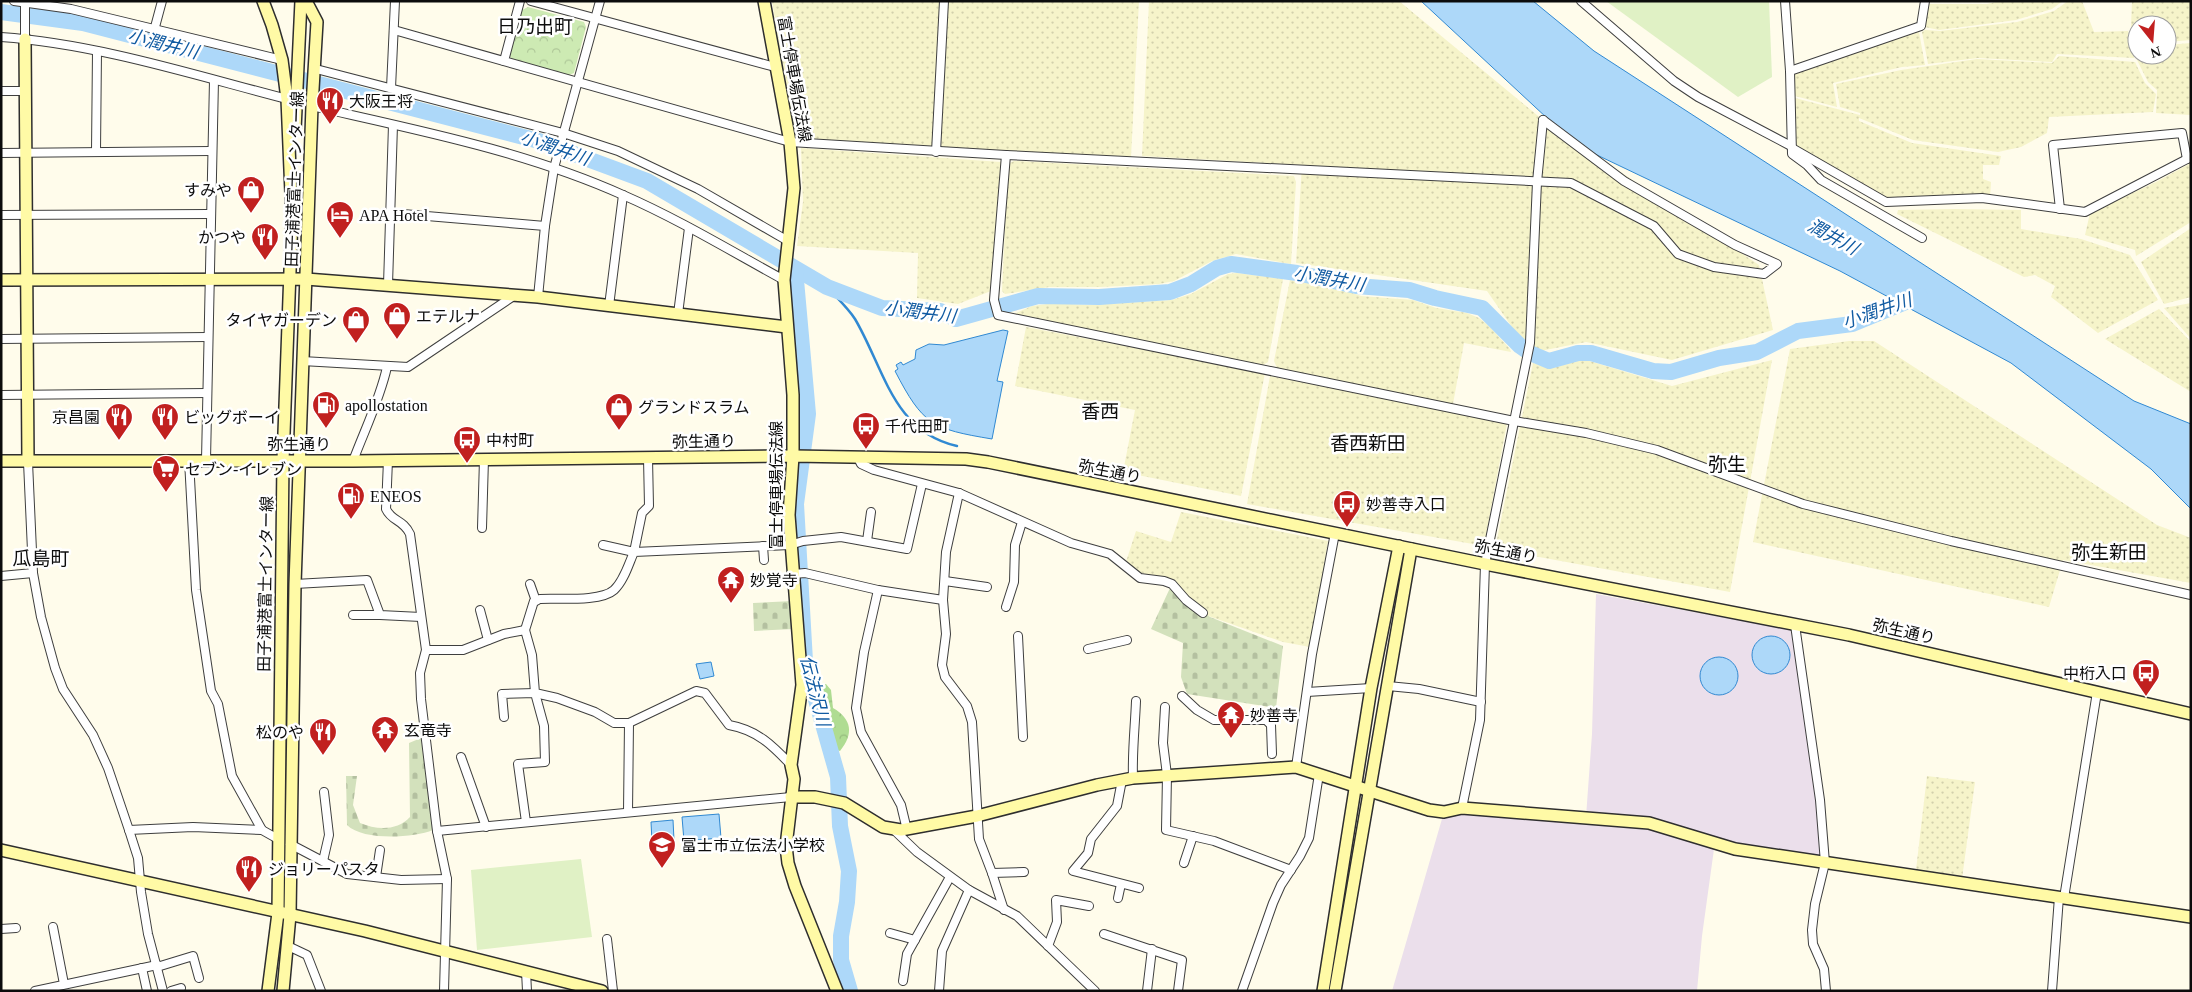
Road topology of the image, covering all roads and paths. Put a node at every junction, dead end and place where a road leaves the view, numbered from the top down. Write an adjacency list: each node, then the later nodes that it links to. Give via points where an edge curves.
1 (14, 1): 15 (street)
2 (162, 1): 18 (street)
3 (263, 1): 23 (street, 田子浦港富士インター線)
4 (301, 1): 54 (street)
5 (306, 1): 16 (street, 田子浦港富士インター線)
6 (395, 1): 19 (street)
7 (520, 1): 24 (street)
8 (532, 1): 17 (street)
9 (600, 1): 17 (street)
10 (764, 1): 25 (street, 富士停車場伝法線)
11 (944, 1): 42 (street)
12 (1581, 1): 38 (street, via 1674,81)
13 (1784, 1): 27 (street)
14 (1925, 1): 27 (street, via 1921,26)
15 (25, 2): 18 (street, via 71,8); 21 (street)
16 (314, 6): 26 (street, 田子浦港富士インター線)
17 (595, 19): 25 (street); 29 (street)
18 (156, 28): 23 (street)
19 (394, 30): 24 (street); 30 (street)
20 (1, 37): 21 (street)
21 (25, 39): 22 (street); 32 (street)
22 (97, 51): 28 (street); 39 (street)
23 (282, 60): 33 (street, 田子浦港富士インター線)
24 (504, 61): 29 (street)
25 (776, 67): 37 (street, 富士停車場伝法線)
26 (316, 69): 30 (street); 34 (street, 田子浦港富士インター線)
27 (1790, 71): 38 (street)
28 (214, 80): 33 (street); 40 (street)
29 (578, 81): 36 (street); 37 (street)
30 (391, 88): 36 (street)
31 (1, 90): 32 (street)
32 (25, 90): 41 (street)
33 (287, 99): 54 (street, 田子浦港富士インター線)
34 (312, 106): 35 (street); 62 (street, 田子浦港富士インター線)
35 (393, 125): 46 (street); 50 (street)
36 (562, 137): 46 (street); 58 (street, via 618,151 698,189)
37 (790, 142): 42 (street); 58 (street, 富士停車場伝法線, via 794,188)
38 (1792, 147): 49 (street, via 1886,202 1982,198); 57 (street, via 1792,154 1821,180)
39 (96, 151): 40 (street); 41 (street)
40 (211, 151): 51 (street)
41 (25, 152): 43 (street); 53 (street)
42 (936, 152): 44 (street)
43 (1, 153)
44 (1006, 156): 47 (street); 79 (street, via 994,300 998,315)
45 (2189, 158): 49 (street, via 2085,212); 49 (street, via 2182,133 2053,145)
46 (554, 165): 48 (street); 55 (street)
47 (1537, 182): 47 (street, via 1571,183 1654,226 1678,254 1714,267 1764,274 1777,264 1735,245 1624,181 1543,120); 79 (street, via 1530,343)
48 (623, 195): 56 (street); 68 (street)
49 (2060, 209)
50 (392, 213): 55 (street); 65 (street)
51 (210, 214): 53 (street); 60 (street)
52 (1, 215): 53 (street)
53 (25, 215): 64 (street)
54 (292, 217): 61 (street, 田子浦港富士インター線)
55 (545, 226): 67 (street)
56 (689, 228): 59 (street); 69 (street)
57 (1922, 238)
58 (788, 241): 59 (street, 富士停車場伝法線)
59 (784, 277): 70 (street, 富士停車場伝法線)
60 (209, 279): 61 (street); 64 (street); 71 (street)
61 (290, 279): 62 (street); 86 (street, 田子浦港富士インター線)
62 (306, 279): 65 (street); 74 (street, 田子浦港富士インター線)
63 (1, 280): 64 (street)
64 (26, 280): 73 (street)
65 (388, 285): 66 (street)
66 (515, 296): 67 (street); 75 (street, via 408,367)
67 (538, 297): 68 (street)
68 (609, 306): 69 (street)
69 (678, 314): 70 (street)
70 (787, 327): 80 (street, 富士停車場伝法線, via 793,395)
71 (208, 337): 73 (street); 76 (street)
72 (1, 339): 73 (street)
73 (26, 339): 77 (street)
74 (302, 362): 75 (street); 87 (street, 田子浦港富士インター線)
75 (387, 367): 90 (street, via 381,392)
76 (207, 393): 77 (street); 85 (street)
77 (27, 395): 78 (street); 91 (street)
78 (1, 396)
79 (1514, 421): 106 (street); 115 (street, via 1586,433 1657,450 1803,504 1951,541)
80 (793, 456): 81 (street, 弥生通り); 82 (street, 弥生通り); 99 (street, 富士停車場伝法線, via 789,515)
81 (648, 458): 83 (street, 弥生通り); 104 (street, via 649,506 642,513)
82 (858, 458): 92 (street, via 861,464 874,470); 97 (street, 弥生通り, via 988,462)
83 (484, 459): 88 (street, 弥生通り); 96 (street)
84 (189, 460): 85 (street, 弥生通り); 91 (street, 弥生通り); 161 (street, via 196,590 211,691 218,704 232,776)
85 (206, 460): 86 (street, 弥生通り)
86 (283, 460): 87 (street, 弥生通り); 166 (street, 田子浦港富士インター線)
87 (298, 460): 90 (street, 弥生通り); 111 (street, 田子浦港富士インター線)
88 (388, 460): 90 (street, 弥生通り); 123 (street, via 386,509 389,515 406,524 410,534)
89 (1, 461): 91 (street, 弥生通り)
90 (353, 461)
91 (28, 462): 107 (street)
92 (922, 484): 93 (street); 98 (street, via 907,549)
93 (959, 494): 95 (street); 110 (street, via 946,552)
94 (871, 512): 98 (street)
95 (1022, 522): 118 (street, via 1015,545 1014,582); 120 (street, via 1079,546 1110,554 1140,578 1172,584)
96 (482, 528)
97 (1335, 533): 102 (street, 弥生通り); 133 (street)
98 (867, 541): 99 (street, via 841,537)
99 (796, 543): 101 (street); 108 (street, 富士停車場伝法線)
100 (604, 545): 104 (street)
101 (763, 546): 104 (street); 105 (street)
102 (1399, 546): 103 (street, 弥生通り); 132 (street)
103 (1411, 549): 106 (street, 弥生通り); 131 (street)
104 (634, 552): 117 (street, via 620,582 607,594)
105 (764, 560)
106 (1485, 564): 124 (street, 弥生通り); 138 (street)
107 (33, 573): 109 (street); 160 (street, via 55,668 63,689 94,735)
108 (799, 573): 114 (street); 146 (street, 富士停車場伝法線, via 802,685)
109 (1, 576)
110 (945, 581): 113 (street); 116 (street)
111 (295, 584): 121 (street, via 367,580); 167 (street, 田子浦港富士インター線)
112 (530, 584): 117 (street)
113 (987, 587)
114 (878, 590): 116 (street); 163 (street, via 856,708 861,732 901,805)
115 (2191, 594)
116 (943, 600): 157 (street, via 946,634 942,665 945,677 967,706 972,722)
117 (536, 601): 125 (street)
118 (1006, 607)
119 (480, 610): 127 (street)
120 (1203, 613)
121 (380, 614): 122 (street); 123 (street)
122 (353, 615)
123 (421, 617): 130 (street)
124 (1795, 625): 134 (street, 弥生通り); 172 (street, via 1818,782)
125 (525, 630): 127 (street); 135 (street, via 532,655)
126 (1018, 636): 143 (street)
127 (488, 640): 130 (street, via 463,650)
128 (1128, 640): 129 (street)
129 (1088, 649)
130 (426, 650): 164 (street, via 420,673 421,699)
131 (1388, 686): 138 (street); 152 (street)
132 (1371, 688): 133 (street); 151 (street)
133 (1307, 692): 147 (street)
134 (2097, 692): 140 (street, 弥生通り); 183 (street)
135 (534, 693): 141 (street, via 502,694); 142 (street, via 595,712 614,723); 158 (street, via 544,726 545,762 518,764)
136 (1182, 696): 144 (street, via 1214,720 1266,720 1271,725)
137 (1136, 701): 150 (street, via 1135,736)
138 (1481, 702): 155 (street)
139 (1165, 707): 149 (street, via 1163,743)
140 (2191, 714)
141 (504, 717)
142 (629, 723): 146 (street, via 696,691 705,693 729,725 747,728 774,747); 156 (street)
143 (1023, 736)
144 (1272, 754)
145 (461, 757): 159 (street)
146 (791, 765): 154 (street, 富士停車場伝法線, via 794,779)
147 (1296, 767): 148 (street); 149 (street, via 1271,766)
148 (1319, 774): 151 (street); 173 (street, via 1311,831)
149 (1167, 775): 150 (street); 165 (street, via 1166,830)
150 (1128, 779): 157 (street); 180 (street, via 1117,806 1091,840 1088,853 1073,872)
151 (1355, 786): 152 (street); 225 (street)
152 (1368, 790): 155 (street, via 1429,810 1444,812); 226 (street)
153 (324, 792): 170 (street, via 328,834)
154 (791, 797): 156 (street); 162 (street, via 815,797 844,803 862,816); 219 (street, 富士停車場伝法線, via 786,846 788,862)
155 (1462, 808): 172 (street, via 1649,823 1736,849)
156 (628, 812): 158 (street)
157 (977, 816): 163 (street); 175 (street, via 979,839)
158 (526, 822): 159 (street)
159 (486, 827): 164 (street)
160 (129, 830): 161 (street, via 193,827); 179 (street, via 138,858)
161 (262, 830): 166 (street)
162 (894, 830): 163 (street); 177 (street)
163 (907, 830)
164 (437, 831): 178 (street)
165 (1193, 836): 171 (street); 173 (street)
166 (278, 839): 187 (street, 田子浦港富士インター線)
167 (290, 844): 170 (street); 188 (street, 田子浦港富士インター線)
168 (1, 850): 179 (street)
169 (380, 850): 176 (street)
170 (323, 861): 176 (street, via 347,874)
171 (1184, 863)
172 (1825, 863): 183 (street); 227 (street, via 1812,930 1813,944 1824,969)
173 (1291, 870): 224 (street, via 1273,903)
174 (1024, 872): 175 (street)
175 (992, 873): 186 (street)
176 (376, 877): 178 (street)
177 (950, 877): 182 (street); 196 (street)
178 (447, 879): 200 (street)
179 (140, 880): 187 (street); 201 (street, via 148,934)
180 (1121, 884): 181 (street); 184 (street)
181 (1139, 888)
182 (969, 890): 186 (street); 220 (street, via 942,951)
183 (2062, 897): 189 (street); 228 (street)
184 (1118, 898)
185 (1089, 906): 198 (street, via 1056,900 1057,922)
186 (1004, 910): 198 (street, via 1017,916)
187 (278, 913): 188 (street); 212 (street, 田子浦港富士インター線)
188 (290, 915): 197 (street, 田子浦港富士インター線); 200 (street)
189 (2191, 917)
190 (53, 927): 206 (street)
191 (16, 928): 192 (street)
192 (1, 929)
193 (890, 933): 196 (street)
194 (1104, 934): 199 (street)
195 (607, 939): 218 (street)
196 (915, 940): 205 (street, via 907,954)
197 (288, 946): 213 (street, 田子浦港富士インター線); 214 (street, via 307,955)
198 (1048, 946): 221 (street)
199 (1152, 949): 222 (street); 223 (street, via 1182,960)
200 (446, 951): 203 (street); 215 (street)
201 (157, 966): 202 (street); 204 (street, via 193,956); 210 (street)
202 (142, 968): 206 (street); 209 (street)
203 (526, 971): 216 (street); 217 (street)
204 (199, 978)
205 (903, 981)
206 (60, 987): 208 (street)
207 (181, 988): 211 (street)
208 (36, 991)
209 (147, 991)
210 (164, 991)
211 (171, 991)
212 (268, 991)
213 (282, 991)
214 (321, 991)
215 (444, 991)
216 (528, 991)
217 (602, 991)
218 (613, 991)
219 (837, 991)
220 (939, 991)
221 (1095, 991)
222 (1147, 991)
223 (1178, 991)
224 (1242, 991)
225 (1323, 991)
226 (1335, 991)
227 (1826, 991)
228 (2052, 991)

